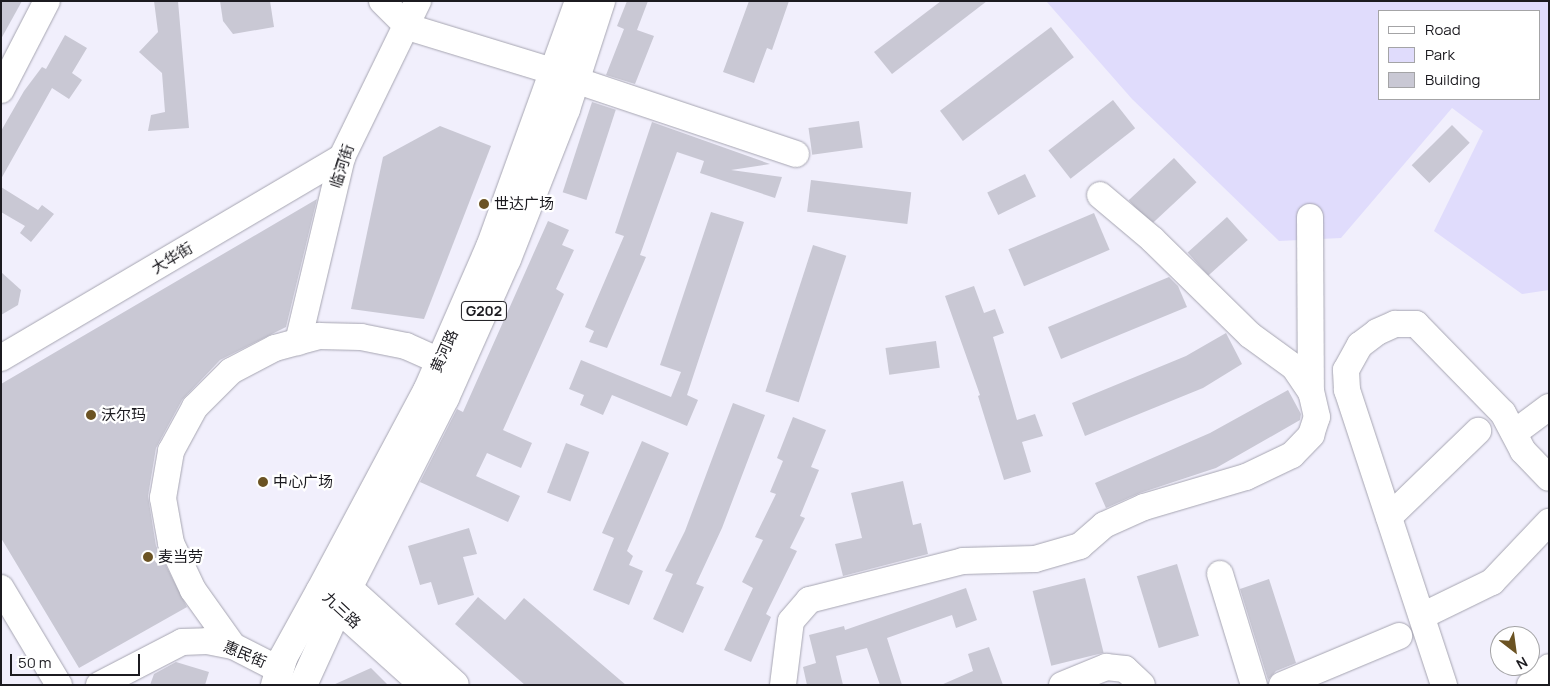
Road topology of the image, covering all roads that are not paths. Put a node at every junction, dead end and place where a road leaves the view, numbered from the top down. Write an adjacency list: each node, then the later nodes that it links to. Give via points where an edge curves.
1 (47, 1): 8 (street)
2 (382, 1): 6 (street)
3 (418, 1): 6 (street, 临河街)
4 (579, 1): 7 (main road, 黄河路 / G202)
5 (602, 1): 7 (main road, 黄河路 / G202)
6 (408, 27): 7 (street); 10 (street, 临河街)
7 (565, 76): 9 (street); 15 (main road, 黄河路 / G202); 27 (main road, 黄河路 / G202, via 499,277 445,398)
8 (1, 90)
9 (796, 154)
10 (342, 158): 13 (street, 临河街); 14 (street, 大华街)
11 (1100, 195): 18 (street, via 1152,239 1250,335 1294,368)
12 (1310, 217): 16 (street)
13 (298, 342): 15 (street, via 318,336 361,337 406,346); 30 (street, via 275,348 231,371 195,408 171,451 163,498 171,542 193,590)
14 (1, 358)
15 (440, 361): 27 (main road, 黄河路 / G202)
16 (1311, 364): 17 (street); 18 (street)
17 (1346, 370): 21 (street, via 1360,345 1376,332 1394,324 1416,324 1503,413); 23 (street, via 1347,390)
18 (1311, 392): 38 (street, via 1317,417 1311,435 1292,455 1246,477 1144,507 1104,525 1080,546 1035,560 963,561 809,600 792,622)
19 (1549, 407): 21 (street)
20 (1478, 431): 23 (street)
21 (1514, 433): 22 (street, via 1523,451)
22 (1549, 478)
23 (1389, 517): 28 (street)
24 (1549, 522): 28 (street, via 1492,582)
25 (1220, 574): 41 (street)
26 (1, 588): 33 (street)
27 (335, 596): 32 (main road, 黄河路); 35 (main road, 黄河路); 36 (main road, 九三路); 37 (main road, 九三路)
28 (1422, 616): 43 (street)
29 (1399, 636): 42 (street)
30 (233, 646): 32 (street, 惠民街); 34 (street, 惠民街, via 208,641 182,642)
31 (1549, 666): 44 (street)
32 (278, 677)
33 (59, 685)
34 (99, 685)
35 (303, 685)
36 (424, 685)
37 (455, 685)
38 (783, 685)
39 (1062, 685): 40 (street, via 1106,667 1125,669)
40 (1142, 685)
41 (1254, 685)
42 (1282, 685)
43 (1444, 685)
44 (1530, 685)

